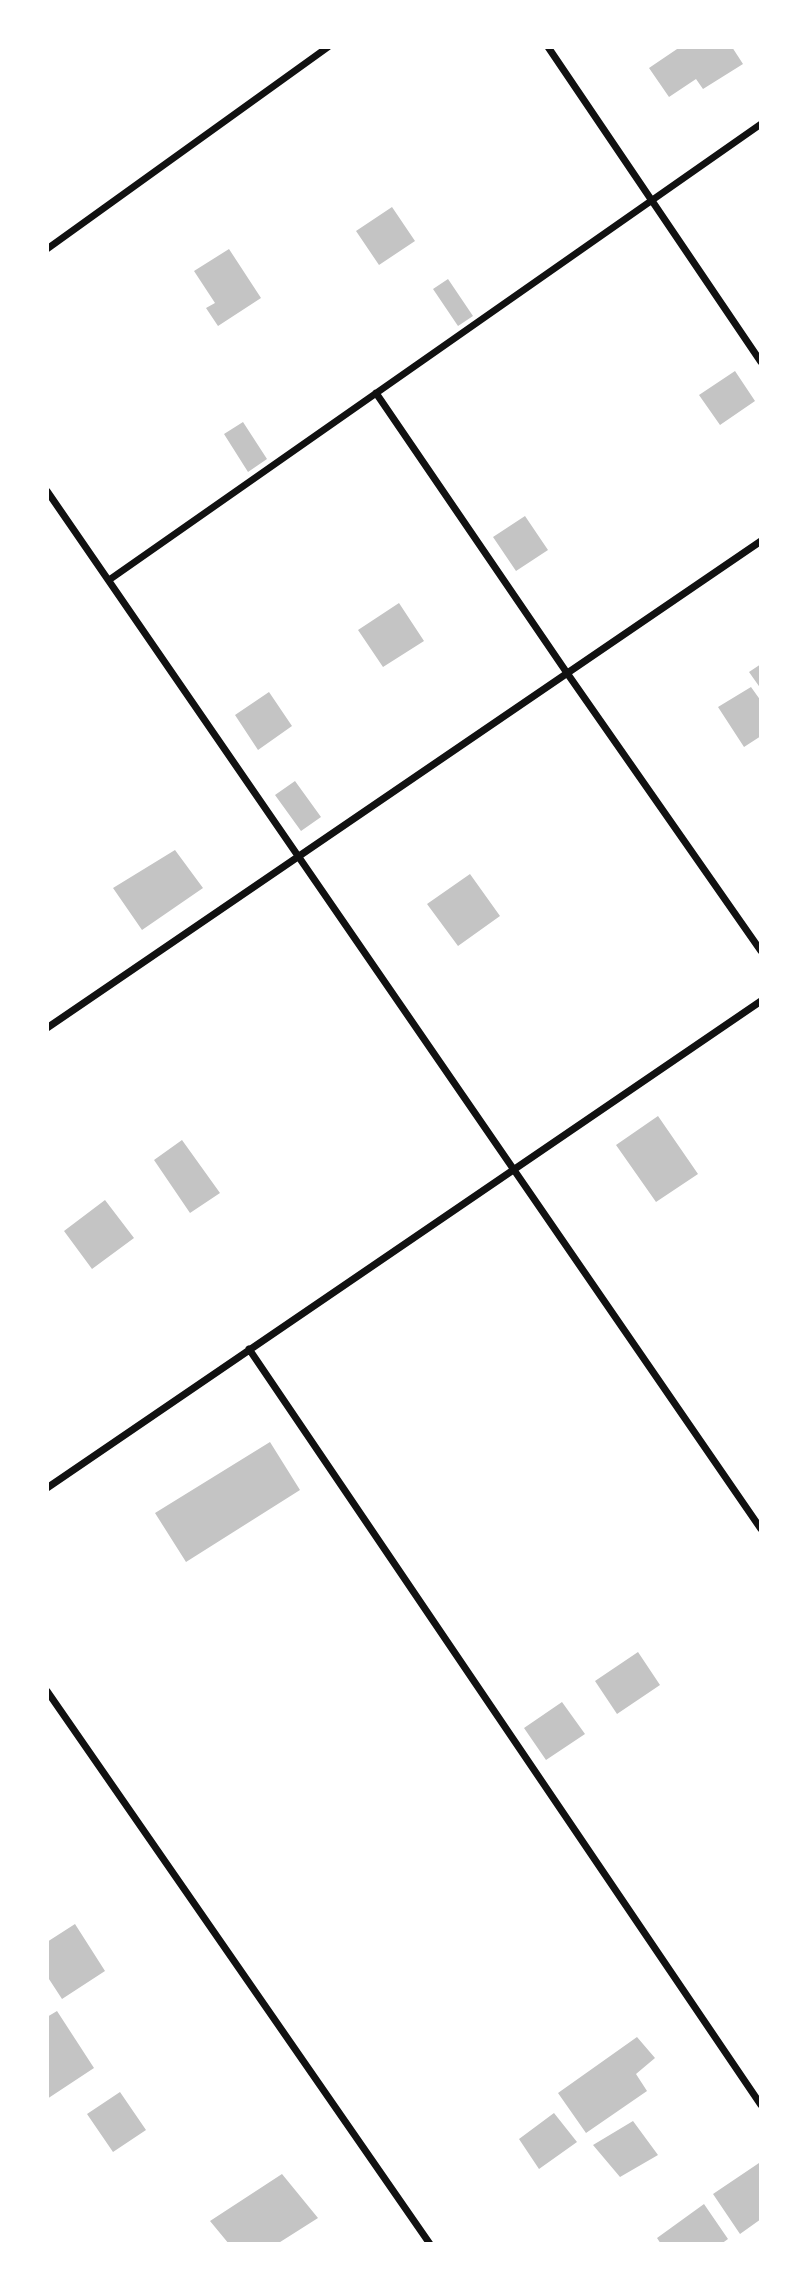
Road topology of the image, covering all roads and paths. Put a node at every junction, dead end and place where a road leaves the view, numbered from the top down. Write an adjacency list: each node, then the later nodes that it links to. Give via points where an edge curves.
1 (328, 47): 5 (street)
2 (548, 47): 4 (street)
3 (761, 124): 4 (street)
4 (652, 200): 6 (street); 7 (street)
5 (47, 249)
6 (761, 362)
7 (376, 393): 10 (street); 11 (street)
8 (47, 491): 10 (street)
9 (761, 541): 11 (street)
10 (109, 580): 12 (street)
11 (567, 673): 12 (street); 13 (street)
12 (298, 857): 15 (street); 16 (street)
13 (761, 951)
14 (761, 1001): 16 (street)
15 (47, 1028)
16 (513, 1169): 17 (street); 19 (street)
17 (249, 1349): 18 (street); 21 (street)
18 (47, 1488)
19 (761, 1529)
20 (47, 1691): 22 (street)
21 (761, 2105)
22 (430, 2244)

